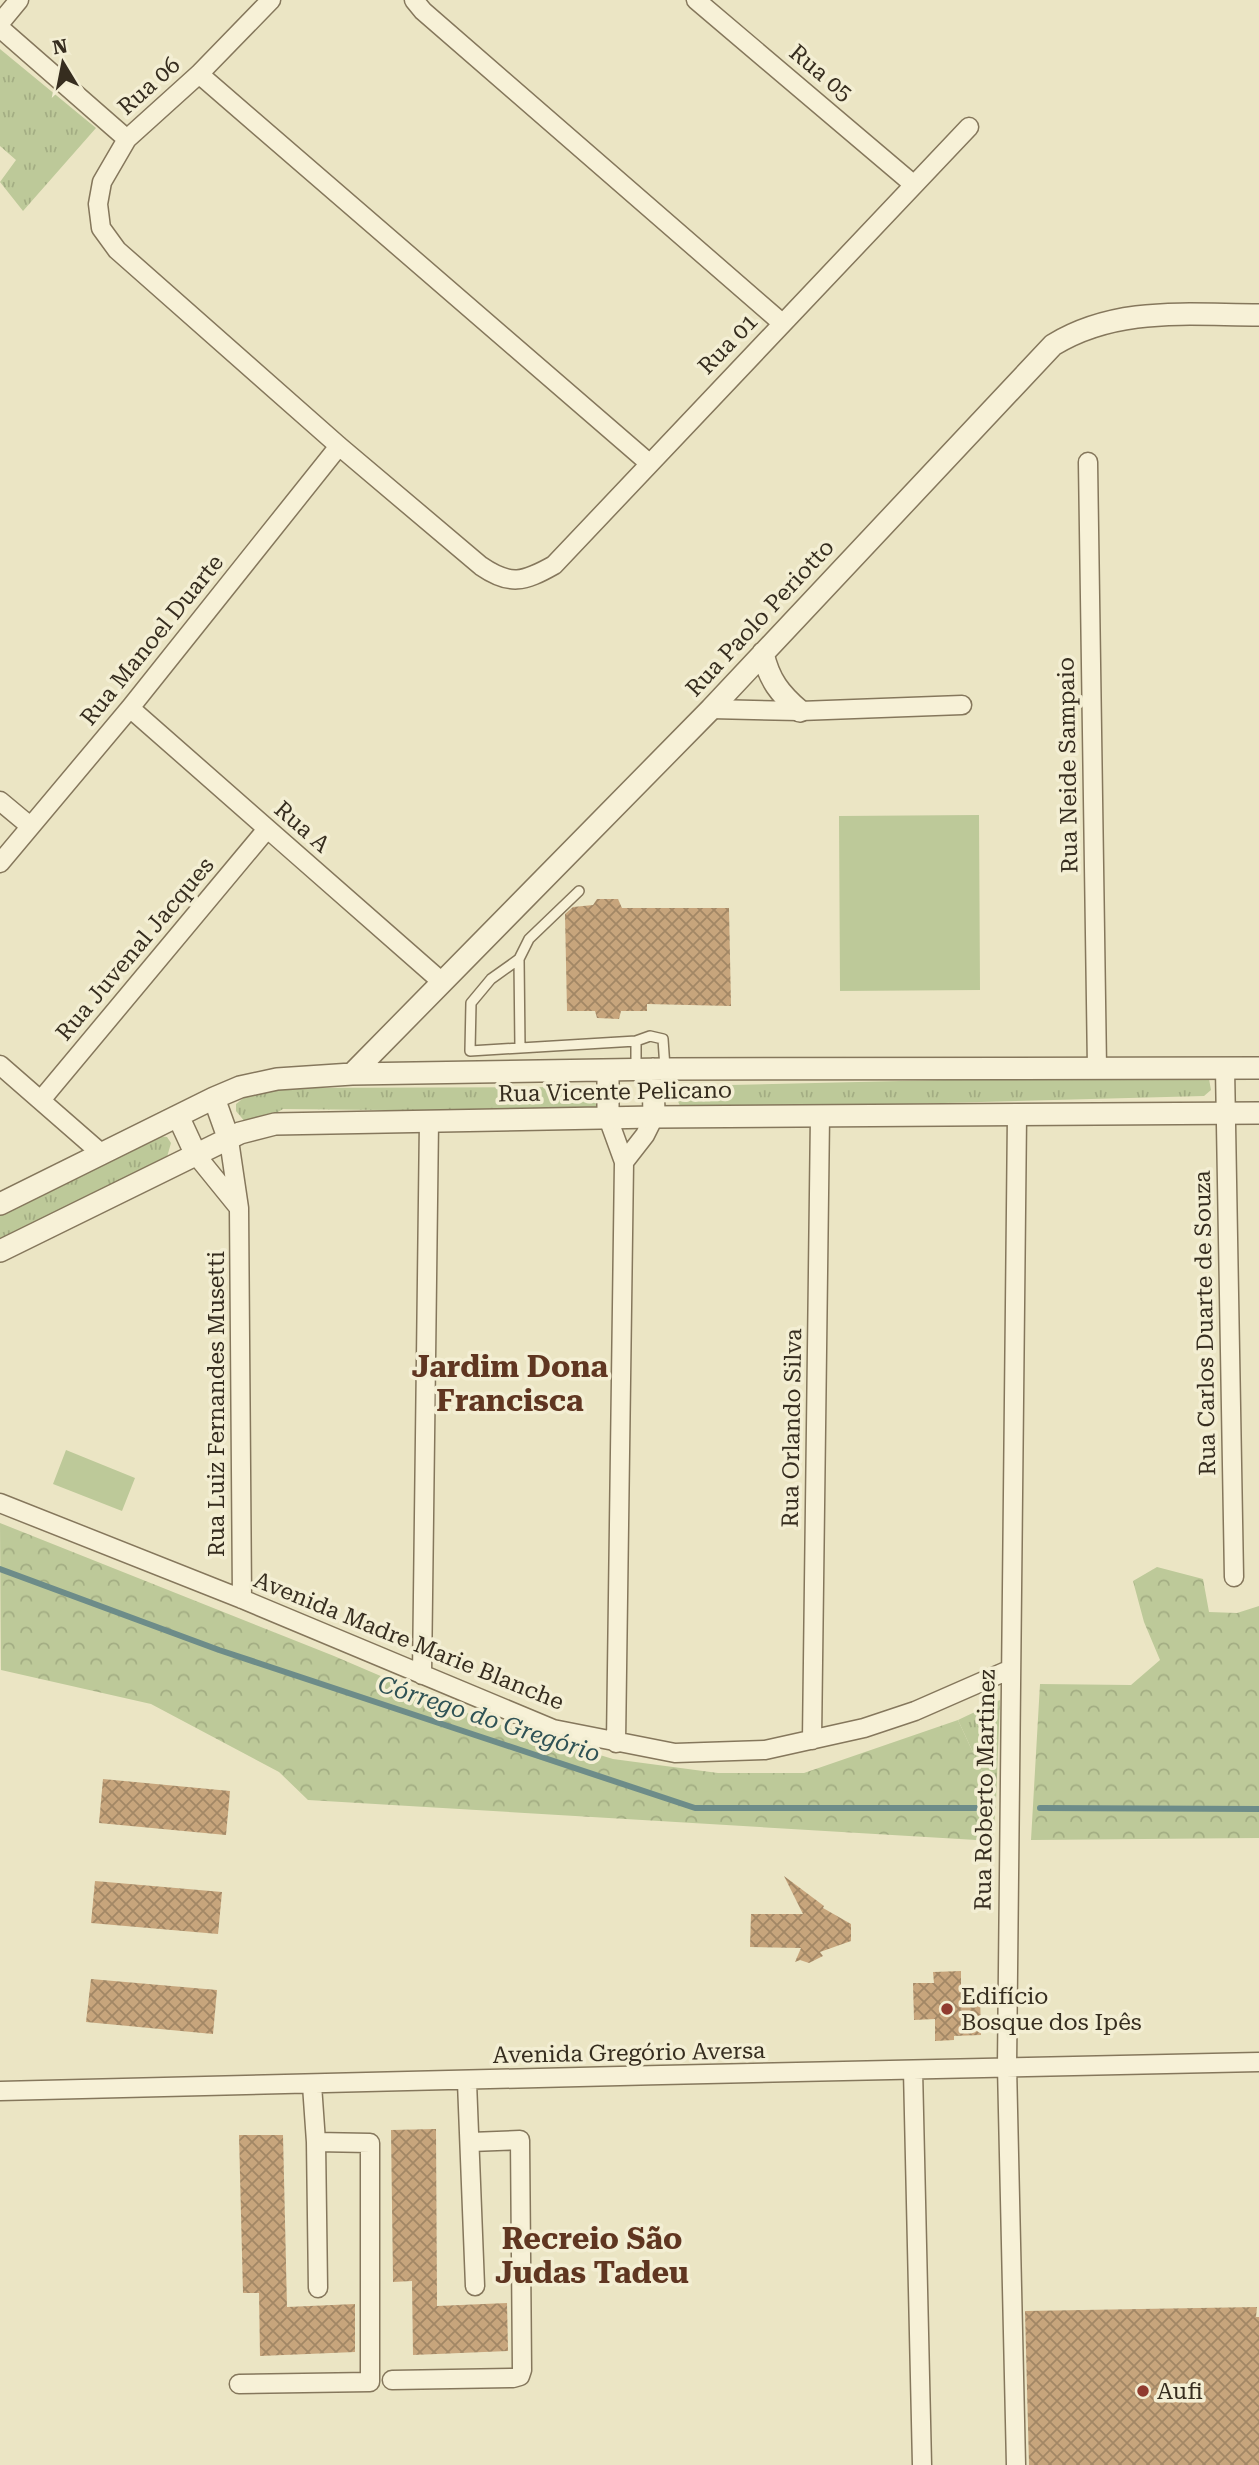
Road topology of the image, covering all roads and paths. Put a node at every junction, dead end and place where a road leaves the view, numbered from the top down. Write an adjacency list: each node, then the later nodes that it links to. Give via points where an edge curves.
1 (19, 0): 5 (street)
2 (271, 0): 6 (street, Rua 06)
3 (414, 0): 11 (street)
4 (696, 0): 9 (street, Rua 05)
5 (0, 26): 8 (street)
6 (199, 74): 8 (street, Rua 06); 14 (street)
7 (969, 127): 9 (street, Rua 01)
8 (127, 139): 12 (street, Rua 06, via 102,182 98,204 101,228 117,250)
9 (914, 184): 11 (street, Rua 01)
10 (1259, 315): 15 (street, Rua Paolo Periotto, via 1152,315 1109,320 1053,345)
11 (782, 323): 14 (street, Rua 01)
12 (340, 446): 14 (street, Rua 01, via 481,566 513,581 534,577 554,565); 17 (street, Rua Manoel Duarte)
13 (1088, 462): 30 (street, Rua Neide Sampaio)
14 (649, 463)
15 (763, 653): 18 (street, Rua Paolo Periotto); 19 (street, via 772,683)
16 (962, 705): 19 (street)
17 (130, 708): 21 (street, Rua Manoel Duarte); 22 (street, Rua A)
18 (711, 709): 19 (street); 26 (street, Rua Paolo Periotto)
19 (800, 711)
20 (0, 800): 21 (street)
21 (30, 826): 23 (street, Rua Manoel Duarte)
22 (267, 829): 26 (street, Rua A); 37 (street, Rua Juvenal Jacques)
23 (0, 863)
24 (579, 891): 25 (lane, via 529,939)
25 (519, 959): 28 (lane); 28 (lane, via 491,979 471,1003 470,1051)
26 (442, 982): 35 (street, Rua Paolo Periotto)
27 (636, 1041): 28 (lane); 33 (lane); 33 (lane, via 650,1036 663,1039)
28 (520, 1048)
29 (0, 1065): 37 (street)
30 (1097, 1068): 31 (street, Rua Vicente Pelicano); 33 (street, Rua Vicente Pelicano)
31 (1225, 1068): 32 (street, Rua Vicente Pelicano); 38 (street, Rua Carlos Duarte de Souza)
32 (1259, 1068)
33 (652, 1069): 34 (street, Rua Vicente Pelicano); 43 (street)
34 (608, 1070): 35 (street, Rua Vicente Pelicano); 44 (street)
35 (352, 1074): 36 (street, Rua Vicente Pelicano, via 277,1079)
36 (214, 1098): 41 (street, Rua Vicente Pelicano); 46 (street)
37 (41, 1100): 47 (street)
38 (1226, 1113): 39 (street, Rua Vicente Pelicano); 40 (street, Rua Vicente Pelicano); 54 (street, Rua Carlos Duarte de Souza)
39 (1259, 1113)
40 (1017, 1115): 42 (street, Rua Vicente Pelicano); 56 (street, Rua Roberto Martinez)
41 (178, 1116): 47 (street, Rua Vicente Pelicano); 48 (street)
42 (820, 1116): 43 (street, Rua Vicente Pelicano); 58 (street, Rua Orlando Silva)
43 (654, 1117): 44 (street, Rua Vicente Pelicano); 49 (street)
44 (608, 1118): 45 (street, Rua Vicente Pelicano); 49 (street)
45 (429, 1121): 46 (street, Rua Vicente Pelicano, via 275,1124); 57 (street)
46 (229, 1140): 48 (street, Rua Vicente Pelicano); 51 (street, Rua Luiz Fernandes Musetti)
47 (102, 1154): 50 (street, Rua Vicente Pelicano)
48 (196, 1156): 51 (street); 52 (street, Rua Vicente Pelicano)
49 (624, 1162): 59 (street)
50 (0, 1204)
51 (239, 1208): 55 (street, Rua Luiz Fernandes Musetti)
52 (0, 1251)
53 (0, 1503): 55 (street, Avenida Madre Marie Blanche)
54 (1234, 1577)
55 (242, 1599): 57 (street, Avenida Madre Marie Blanche)
56 (1011, 1669): 58 (street, Avenida Madre Marie Blanche, via 915,1711); 61 (street, Rua Roberto Martinez)
57 (422, 1675): 59 (street, Avenida Madre Marie Blanche, via 553,1729)
58 (812, 1740): 59 (street, Avenida Madre Marie Blanche, via 765,1750 676,1753)
59 (616, 1743)
60 (1259, 2062): 61 (street, Avenida Gregório Aversa)
61 (1007, 2066): 62 (street, Avenida Gregório Aversa); 73 (street, Rua Roberto Martinez)
62 (914, 2070): 63 (street, Avenida Gregório Aversa); 72 (street)
63 (467, 2082): 64 (street, Avenida Gregório Aversa); 66 (street)
64 (312, 2085): 65 (street, Avenida Gregório Aversa); 67 (street)
65 (0, 2091)
66 (471, 2141): 68 (street); 70 (street, via 520,2140 522,2370 513,2378)
67 (316, 2143): 69 (street); 71 (street, via 370,2143 370,2382)
68 (475, 2286)
69 (318, 2288)
70 (392, 2380)
71 (239, 2384)
72 (922, 2465)
73 (1016, 2465)

